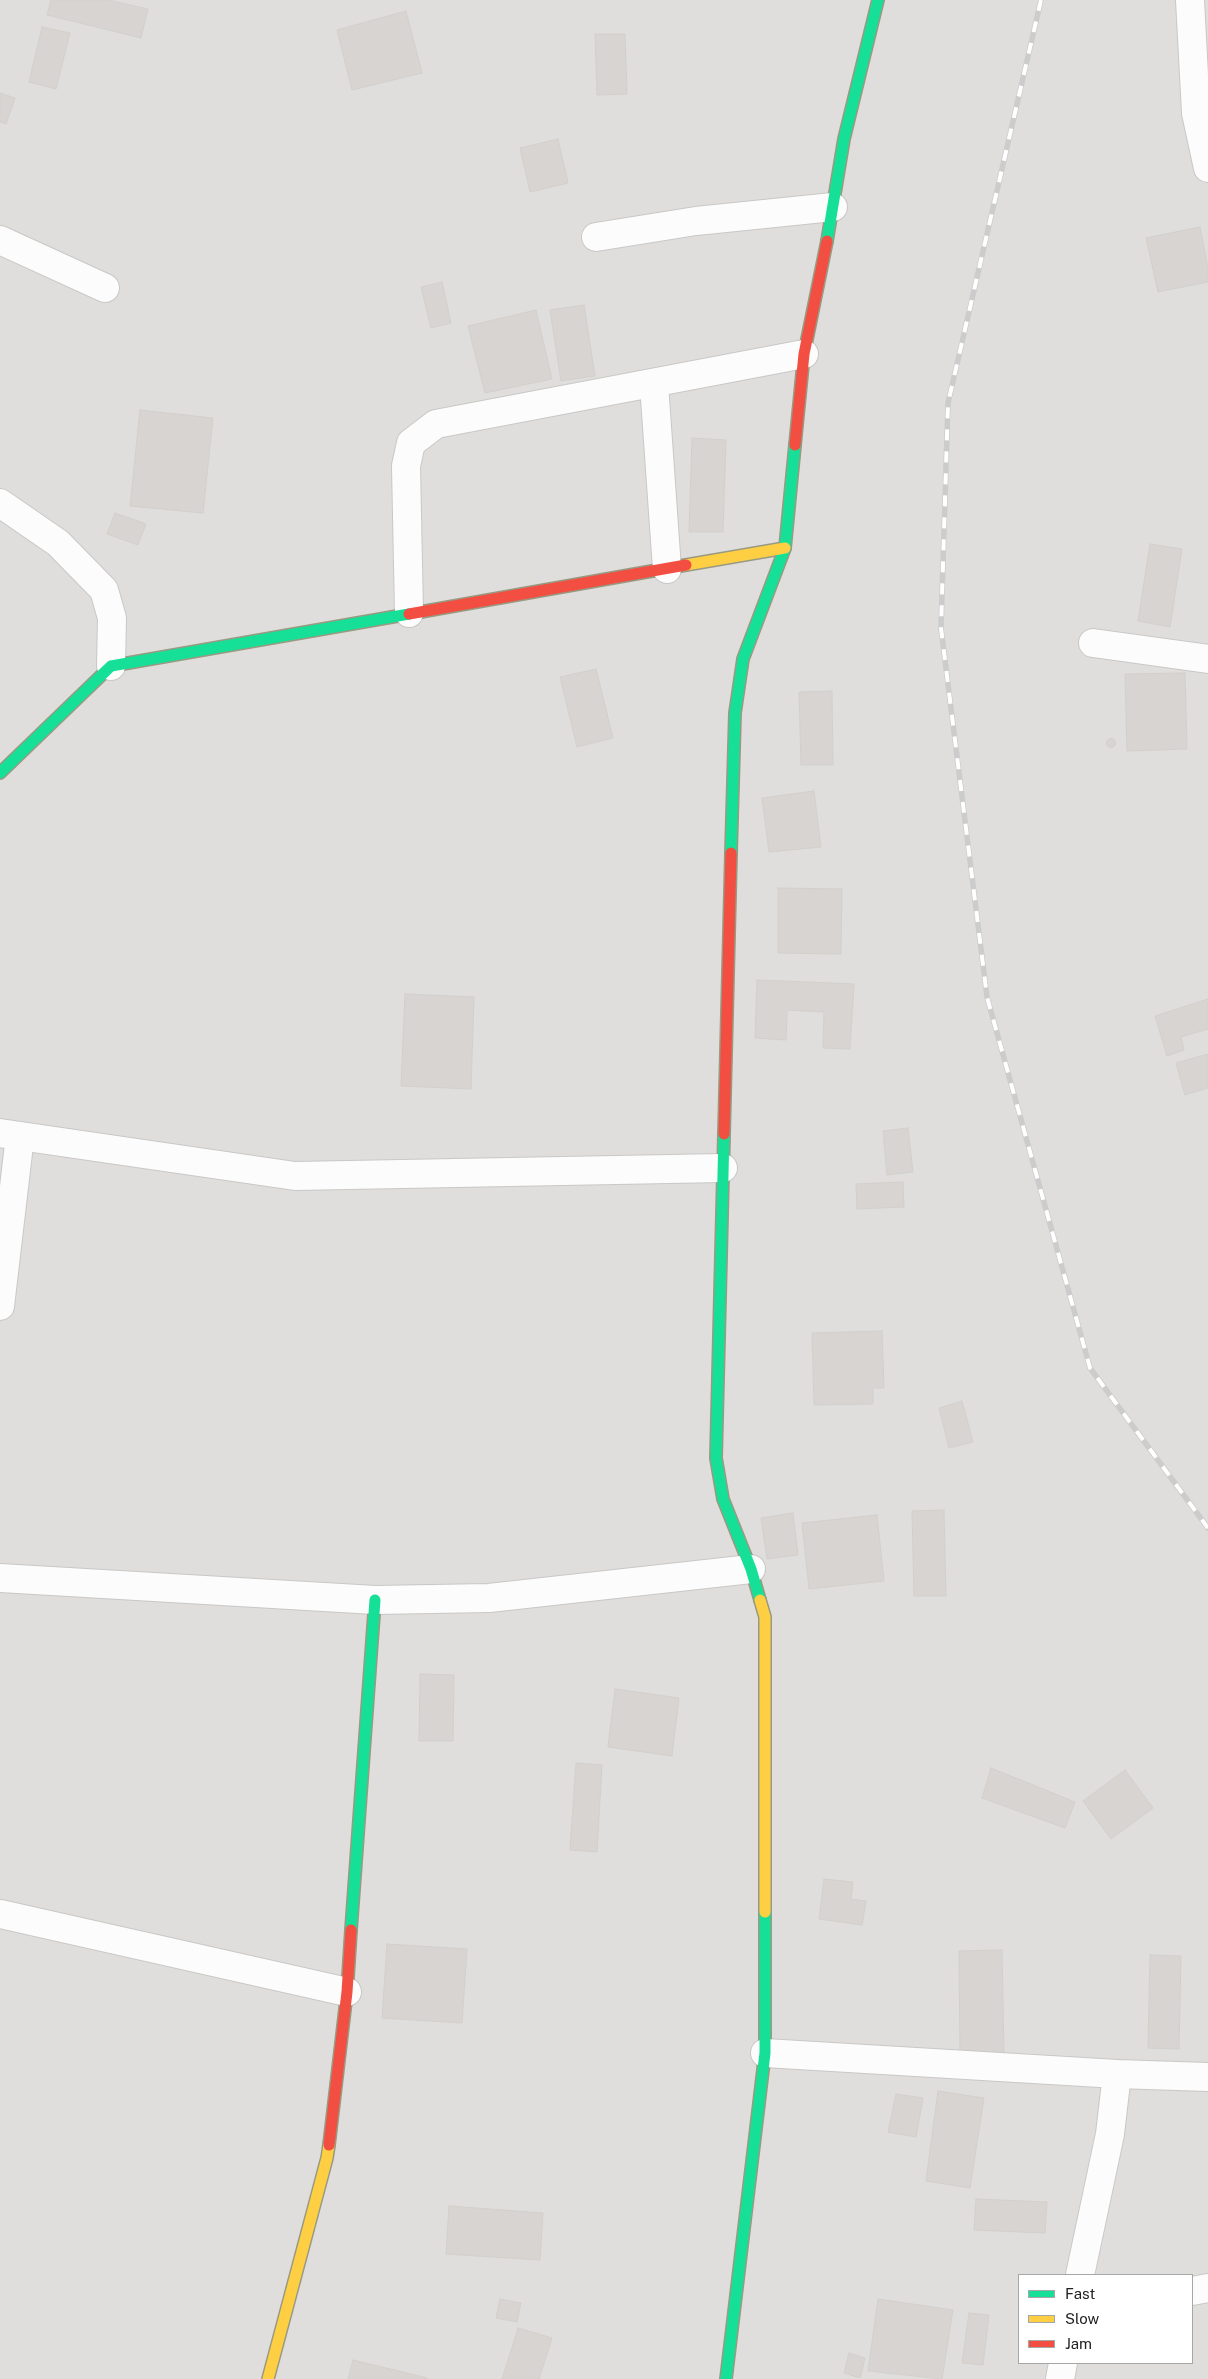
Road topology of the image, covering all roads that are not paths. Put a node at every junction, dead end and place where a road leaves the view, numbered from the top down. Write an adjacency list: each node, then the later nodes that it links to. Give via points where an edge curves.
1 (878, 0): 4 (street, via 844,139)
2 (1190, 0): 3 (street, via 1196,113)
3 (1208, 168)
4 (832, 208): 5 (street, via 696,221); 8 (street)
5 (596, 237)
6 (0, 240): 7 (street)
7 (105, 288)
8 (804, 354): 9 (street); 11 (street)
9 (654, 384): 12 (street); 13 (street, via 436,424 411,443 406,466)
10 (0, 503): 16 (street, via 58,543 104,590 112,618)
11 (785, 548): 12 (street); 19 (street, via 743,660 735,713)
12 (667, 569): 13 (street)
13 (409, 613): 16 (street)
14 (1092, 643): 15 (street)
15 (1208, 659)
16 (111, 666): 17 (street)
17 (0, 773)
18 (10, 1135): 19 (street, via 296,1176); 20 (street)
19 (723, 1168): 21 (street, via 716,1458 722,1499)
20 (0, 1306)
21 (751, 1569): 23 (street, via 489,1598); 26 (street, via 765,1617)
22 (0, 1578): 23 (street)
23 (375, 1600): 25 (street)
24 (0, 1914): 25 (street)
25 (346, 1992): 33 (street, via 327,2158)
26 (765, 2053): 27 (street); 34 (street)
27 (1117, 2074): 28 (street); 29 (street, via 1110,2134)
28 (1208, 2078)
29 (1080, 2274)
30 (1208, 2288): 31 (street)
31 (1193, 2291)
32 (1063, 2364): 35 (street)
33 (268, 2379)
34 (726, 2379)
35 (1060, 2379)

